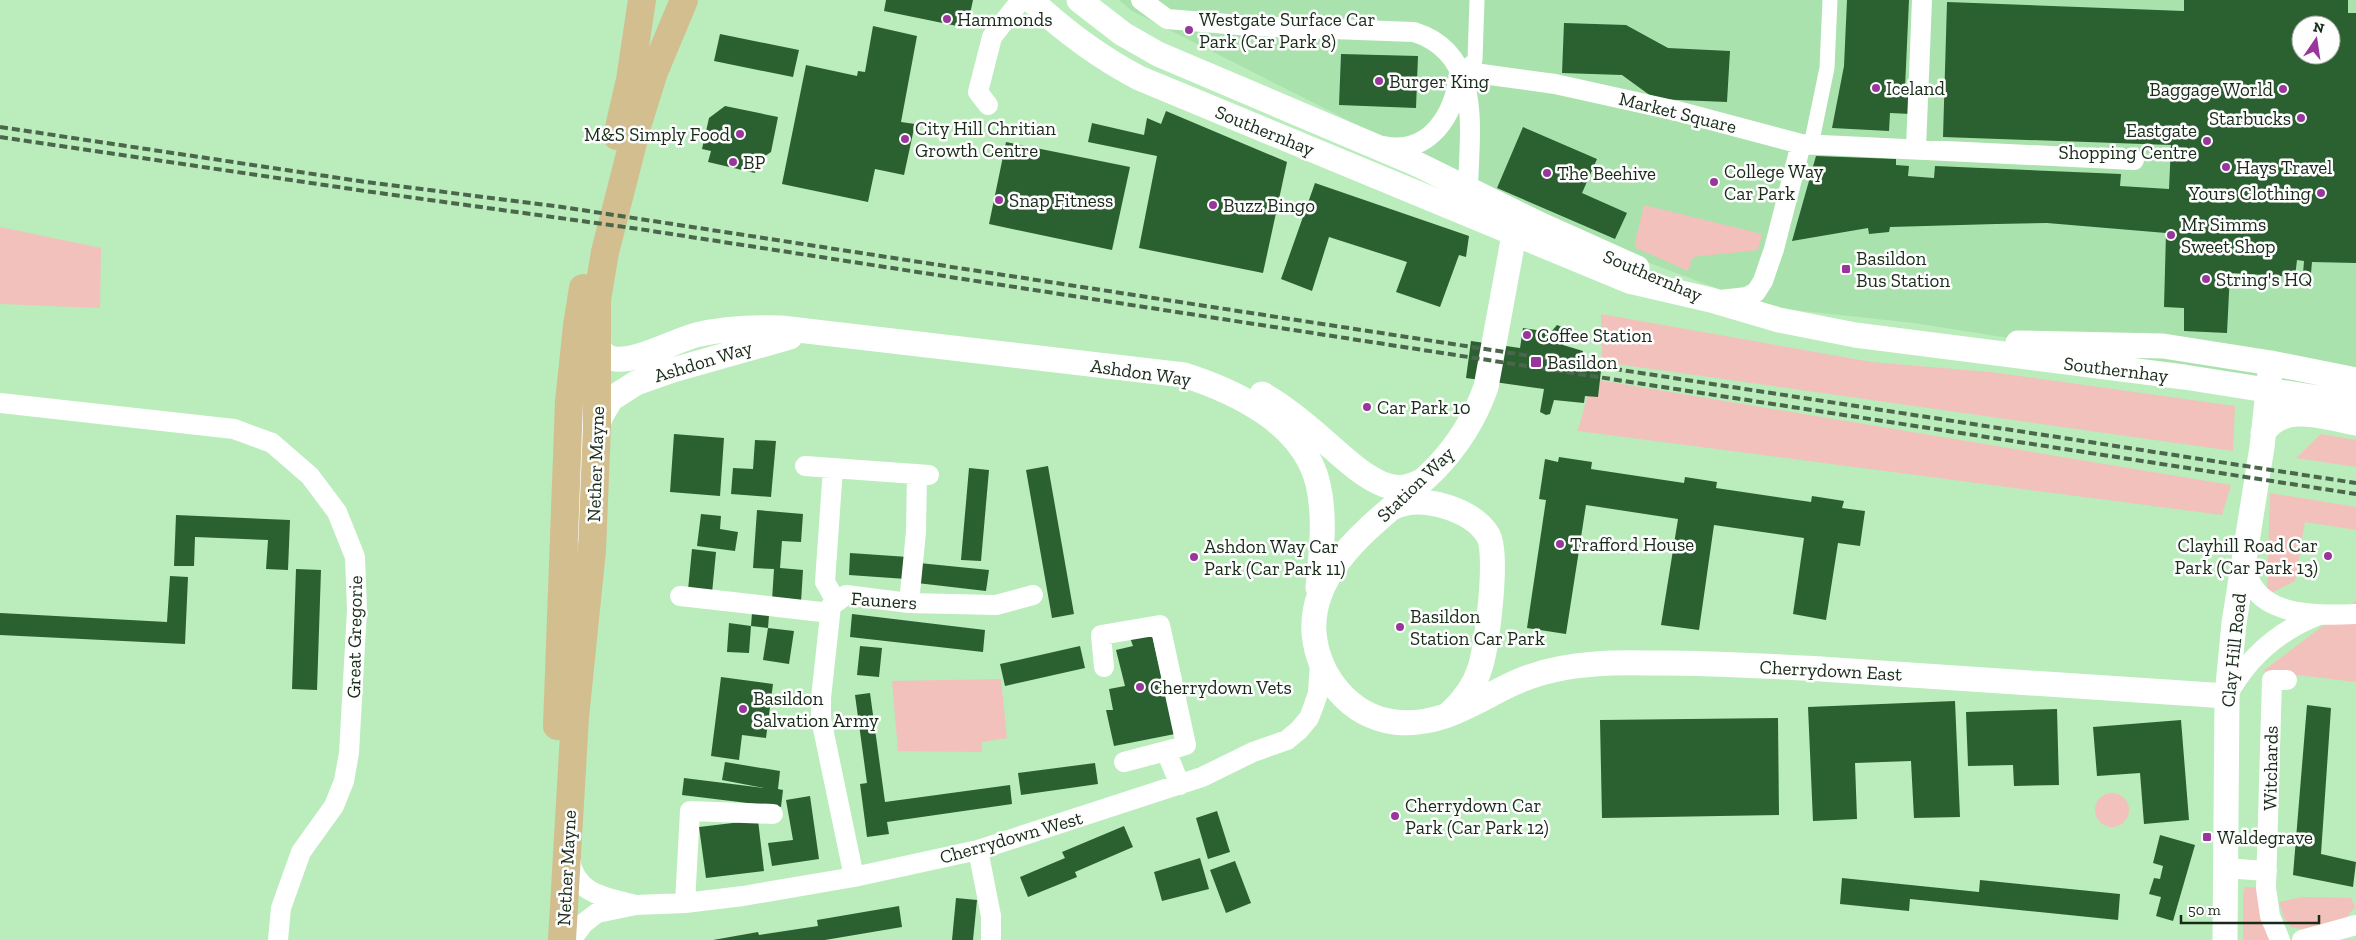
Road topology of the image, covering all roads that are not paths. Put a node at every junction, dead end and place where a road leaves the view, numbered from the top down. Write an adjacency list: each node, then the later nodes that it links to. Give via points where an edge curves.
1 (642, 0): 42 (main road, Nether Mayne, via 630,80 576,326 565,465)
2 (684, 0): 23 (main road, Nether Mayne, via 654,72 624,174 597,300)
3 (1021, 0): 11 (street, via 992,37)
4 (1031, 0): 17 (street, Southernhay, via 1072,36 1139,78)
5 (1079, 0): 12 (street, Southernhay, via 1123,34 1158,54)
6 (1141, 0): 10 (street, via 1167,18 1226,25 1414,32 1428,36)
7 (1477, 0): 10 (street)
8 (1830, 0): 13 (street, via 1827,68)
9 (1922, 0): 14 (street)
10 (1468, 66): 12 (street, via 1446,117 1427,138 1406,148); 13 (street, Market Square, via 1677,111); 16 (street)
11 (977, 99)
12 (1368, 143): 16 (street, Southernhay)
13 (1806, 144): 14 (street, Market Square); 21 (street, via 1763,281 1747,298)
14 (1916, 148): 15 (street, Market Square)
15 (2134, 160)
16 (1468, 189): 17 (street, via 1463,203 1458,206); 18 (street, Southernhay)
17 (1439, 203): 20 (street, Southernhay)
18 (1500, 205): 19 (street, Southernhay); 20 (street, via 1511,217)
19 (1541, 225): 20 (street, via 1525,226); 21 (street, Southernhay)
20 (1514, 235): 21 (street, Southernhay, via 1628,281); 39 (street, Station Way, via 1486,387 1480,404 1457,444)
21 (1711, 300): 24 (street, Southernhay, via 1779,320)
22 (832, 334): 25 (street, Ashdon Way, via 781,328 723,330); 27 (street, Ashdon Way); 35 (street, Ashdon Way, via 783,338 650,377 611,399)
23 (596, 338): 25 (street, Ashdon Way, via 601,352 607,357); 28 (main road, Nether Mayne)
24 (1916, 343): 26 (street, Southernhay, via 2132,344); 30 (street, Southernhay)
25 (631, 358): 28 (street, Ashdon Way)
26 (2271, 363): 29 (street, Southernhay); 30 (street, Clay Hill Road); 31 (street, Southernhay, via 2278,380)
27 (1184, 375): 39 (street, via 1225,380 1260,392 1281,404 1354,466 1378,482 1398,488); 46 (street, Ashdon Way, via 1215,385 1257,408 1292,438 1305,455 1318,484 1322,514)
28 (597, 377): 35 (main road, Nether Mayne); 42 (street, via 589,393 584,416 578,523)
29 (2356, 380)
30 (2268, 390): 31 (street, Southernhay); 36 (street, Clay Hill Road)
31 (2316, 396): 33 (street, Southernhay)
32 (0, 403): 67 (street, Great Gregorie, via 234,429 272,443 310,476 337,512 355,557 357,610 349,753 344,781 334,806 301,852 280,908)
33 (2356, 404)
34 (2356, 423): 36 (street, via 2288,415 2277,418)
35 (597, 427): 59 (main road, Nether Mayne, via 592,550 575,717)
36 (2263, 433): 41 (street, Clay Hill Road)
37 (805, 466): 38 (street)
38 (833, 468): 45 (street, via 923,474); 47 (street, via 825,582)
39 (1422, 481): 40 (street, Station Way)
40 (1390, 509): 46 (street, Station Way, via 1337,562 1326,577); 54 (street, via 1408,502 1420,502 1455,509 1480,525 1489,536 1492,548 1489,613 1480,667 1466,695)
41 (2245, 550): 49 (street, via 2248,576 2264,599 2292,611); 53 (street, Clay Hill Road)
42 (564, 577): 68 (main road, Nether Mayne)
43 (1033, 595): 45 (street, Fauners, via 996,605)
44 (680, 596): 47 (street)
45 (909, 602): 47 (street, Fauners, via 846,594)
46 (1317, 602): 50 (street, Cherrydown East, via 1314,634)
47 (833, 607): 63 (street, Fauners, via 821,698 822,720)
48 (2356, 614): 49 (street)
49 (2318, 615): 53 (street, via 2293,626 2266,644 2234,682)
50 (1320, 663): 54 (street, Cherrydown East, via 1342,696 1376,718 1410,723); 57 (street, Cherrydown West, via 1314,706 1299,730 1287,740)
51 (1104, 667): 55 (street, via 1101,635 1160,625 1186,745)
52 (2287, 680): 62 (street, Witchards, via 2272,680)
53 (2227, 696): 54 (street, Cherrydown East, via 1738,664 1598,664 1538,674); 61 (street, Clay Hill Road)
54 (1446, 717)
55 (1166, 751): 56 (street); 57 (street)
56 (1124, 762)
57 (1180, 785): 60 (street, Cherrydown West)
58 (773, 814): 64 (street, via 690,811)
59 (568, 835): 65 (street, Cherrydown West, via 572,870 578,882 604,897); 69 (main road, Nether Mayne)
60 (978, 850): 63 (street, Cherrydown West); 71 (street, via 991,916)
61 (2224, 868): 62 (street); 72 (street, Clay Hill Road)
62 (2267, 871): 73 (street, Witchards, via 2267,901)
63 (854, 877): 64 (street, Cherrydown West)
64 (685, 903): 65 (street, Cherrydown West)
65 (636, 905): 70 (street, Cherrydown West, via 597,914 584,923)
66 (2356, 925): 74 (street)
67 (278, 940)
68 (546, 940)
69 (562, 940)
70 (571, 940)
71 (991, 940)
72 (2225, 940)
73 (2280, 940)
74 (2302, 940)

